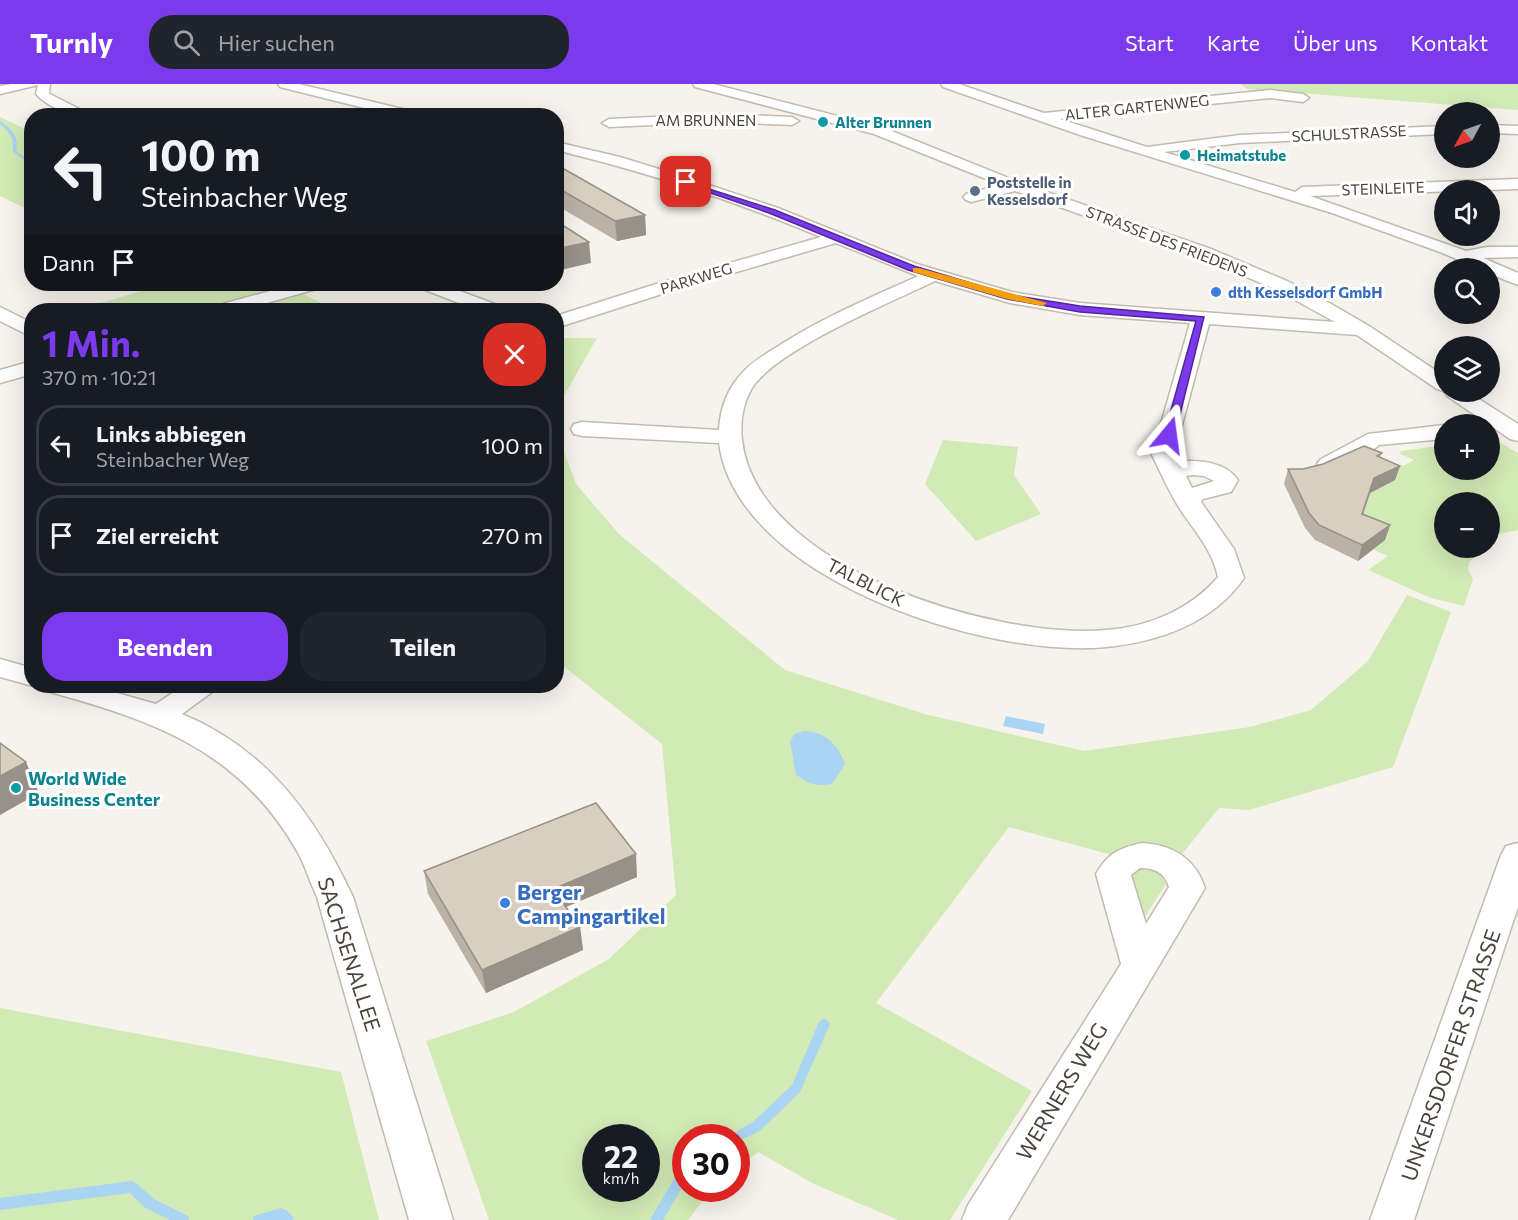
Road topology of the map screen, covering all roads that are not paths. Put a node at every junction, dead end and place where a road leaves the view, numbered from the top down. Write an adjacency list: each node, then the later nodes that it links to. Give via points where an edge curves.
1 (33, 84): 6 (street)
2 (44, 84): 8 (street, via 42,94 46,98)
3 (284, 84): 9 (street)
4 (699, 84): 11 (street, STRASSE DES FRIEDENS)
5 (947, 84): 10 (street)
6 (0, 90)
7 (1303, 98): 10 (street, ALTER GARTENWEG, via 1270,94)
8 (69, 108)
9 (382, 108)
10 (1043, 116): 21 (street)
11 (829, 117): 12 (street, AM BRUNNEN); 23 (street, STRASSE DES FRIEDENS, via 906,141)
12 (804, 122): 13 (street, AM BRUNNEN, via 720,118); 18 (street, AM BRUNNEN)
13 (609, 123)
14 (1500, 129): 15 (street)
15 (1518, 129)
16 (1421, 130): 17 (street, SCHULSTRASSE); 19 (street); 21 (street, SCHULSTRASSE, via 1240,139)
17 (1434, 130)
18 (761, 135)
19 (1434, 139)
20 (564, 148): 26 (street, via 686,182)
21 (1147, 151): 24 (street)
22 (1518, 184): 24 (street, STEINLEITE)
23 (1017, 186): 25 (street); 39 (street, STRASSE DES FRIEDENS, via 1214,257 1302,296)
24 (1285, 194): 28 (street)
25 (971, 197)
26 (836, 238): 29 (street); 36 (street, PARKWEG)
27 (1518, 252): 28 (street)
28 (1465, 256): 30 (street)
29 (933, 275): 37 (street, via 1039,303); 47 (street, TALBLICK, via 804,339 754,373 733,406)
30 (1518, 280)
31 (289, 291): 33 (street)
32 (444, 291): 34 (street)
33 (247, 303)
34 (475, 303)
35 (0, 313): 38 (street)
36 (564, 319)
37 (1201, 319): 39 (street); 49 (street, TALBLICK, via 1163,455)
38 (24, 326)
39 (1362, 330): 42 (street, STRASSE DES FRIEDENS)
40 (24, 370): 41 (street)
41 (0, 377)
42 (1434, 378)
43 (1468, 402): 45 (street)
44 (582, 429): 47 (street)
45 (1504, 429)
46 (1434, 433): 48 (street, via 1376,439)
47 (728, 436): 50 (street, TALBLICK, via 738,472 759,508 817,558 873,589 950,620 1033,637 1101,639 1148,630 1185,619 1211,601 1231,578 1229,563 1223,548)
48 (1310, 471)
49 (1173, 474): 50 (street, TALBLICK); 50 (street, via 1181,468 1210,470 1226,480 1223,487 1195,494)
50 (1188, 501)
51 (0, 668): 52 (street)
52 (24, 675)
53 (83, 693): 55 (street, SACHSENALLEE)
54 (192, 693): 55 (street)
55 (160, 716): 58 (street, SACHSENALLEE, via 212,743 246,768 269,789 313,850 335,897)
56 (1518, 855): 60 (street, UNKERSDORFER STRASSE)
57 (1139, 963): 59 (street, WERNERS WEG)
58 (431, 1220)
59 (984, 1220)
60 (1392, 1220)

